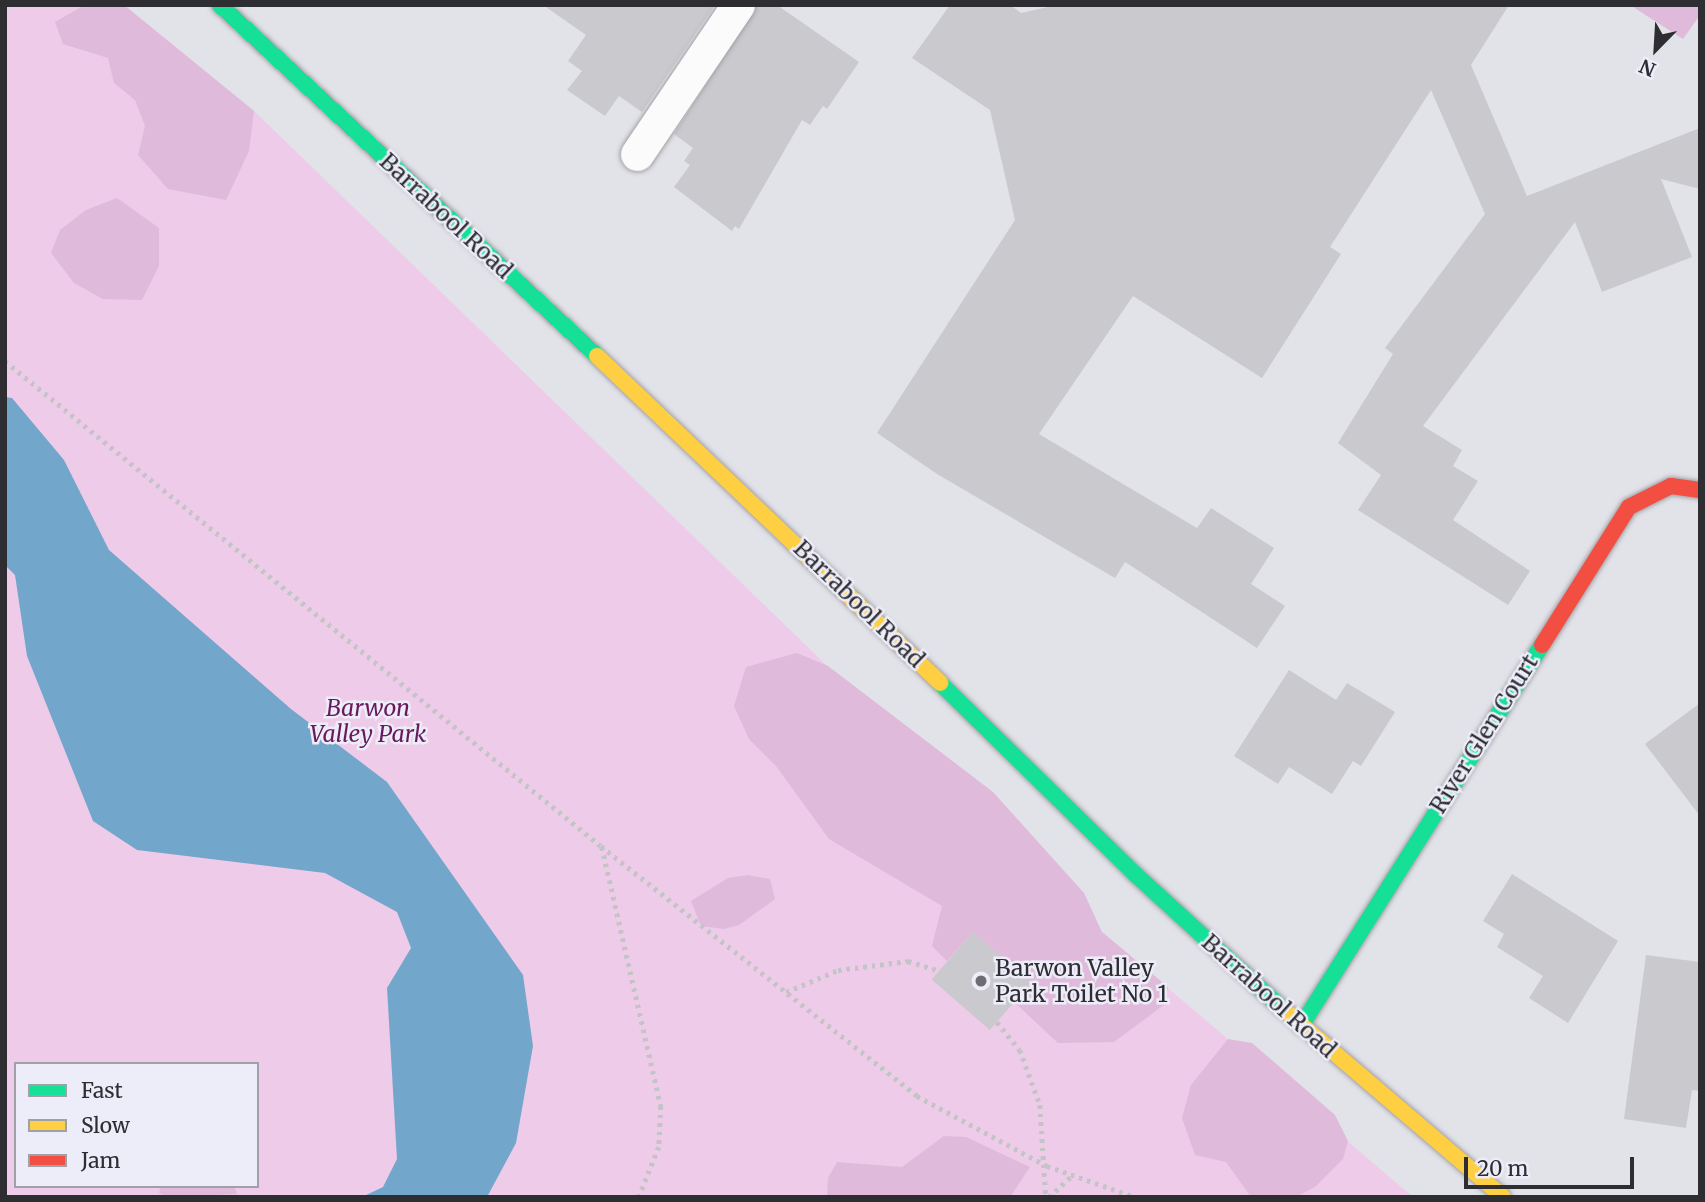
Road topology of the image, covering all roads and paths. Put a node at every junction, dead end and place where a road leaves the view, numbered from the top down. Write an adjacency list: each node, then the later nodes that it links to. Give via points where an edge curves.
1 (738, 5): 3 (lane)
2 (224, 7): 10 (street, Barrabool Road, via 775,522 1135,874)
3 (637, 154)
4 (5, 360): 6 (path)
5 (1700, 490): 10 (street, River Glen Court, via 1671,486 1629,507)
6 (601, 846): 8 (path); 13 (path, via 661,1106 659,1147)
7 (938, 971): 8 (path, via 908,961 838,970)
8 (786, 992): 11 (path, via 917,1096)
9 (997, 1021): 11 (path, via 1020,1050 1040,1105)
10 (1301, 1026): 16 (street, Barrabool Road)
11 (1047, 1166): 12 (path); 14 (path)
12 (1073, 1175): 14 (path); 15 (path)
13 (639, 1197)
14 (1048, 1197)
15 (1135, 1197)
16 (1503, 1197)

